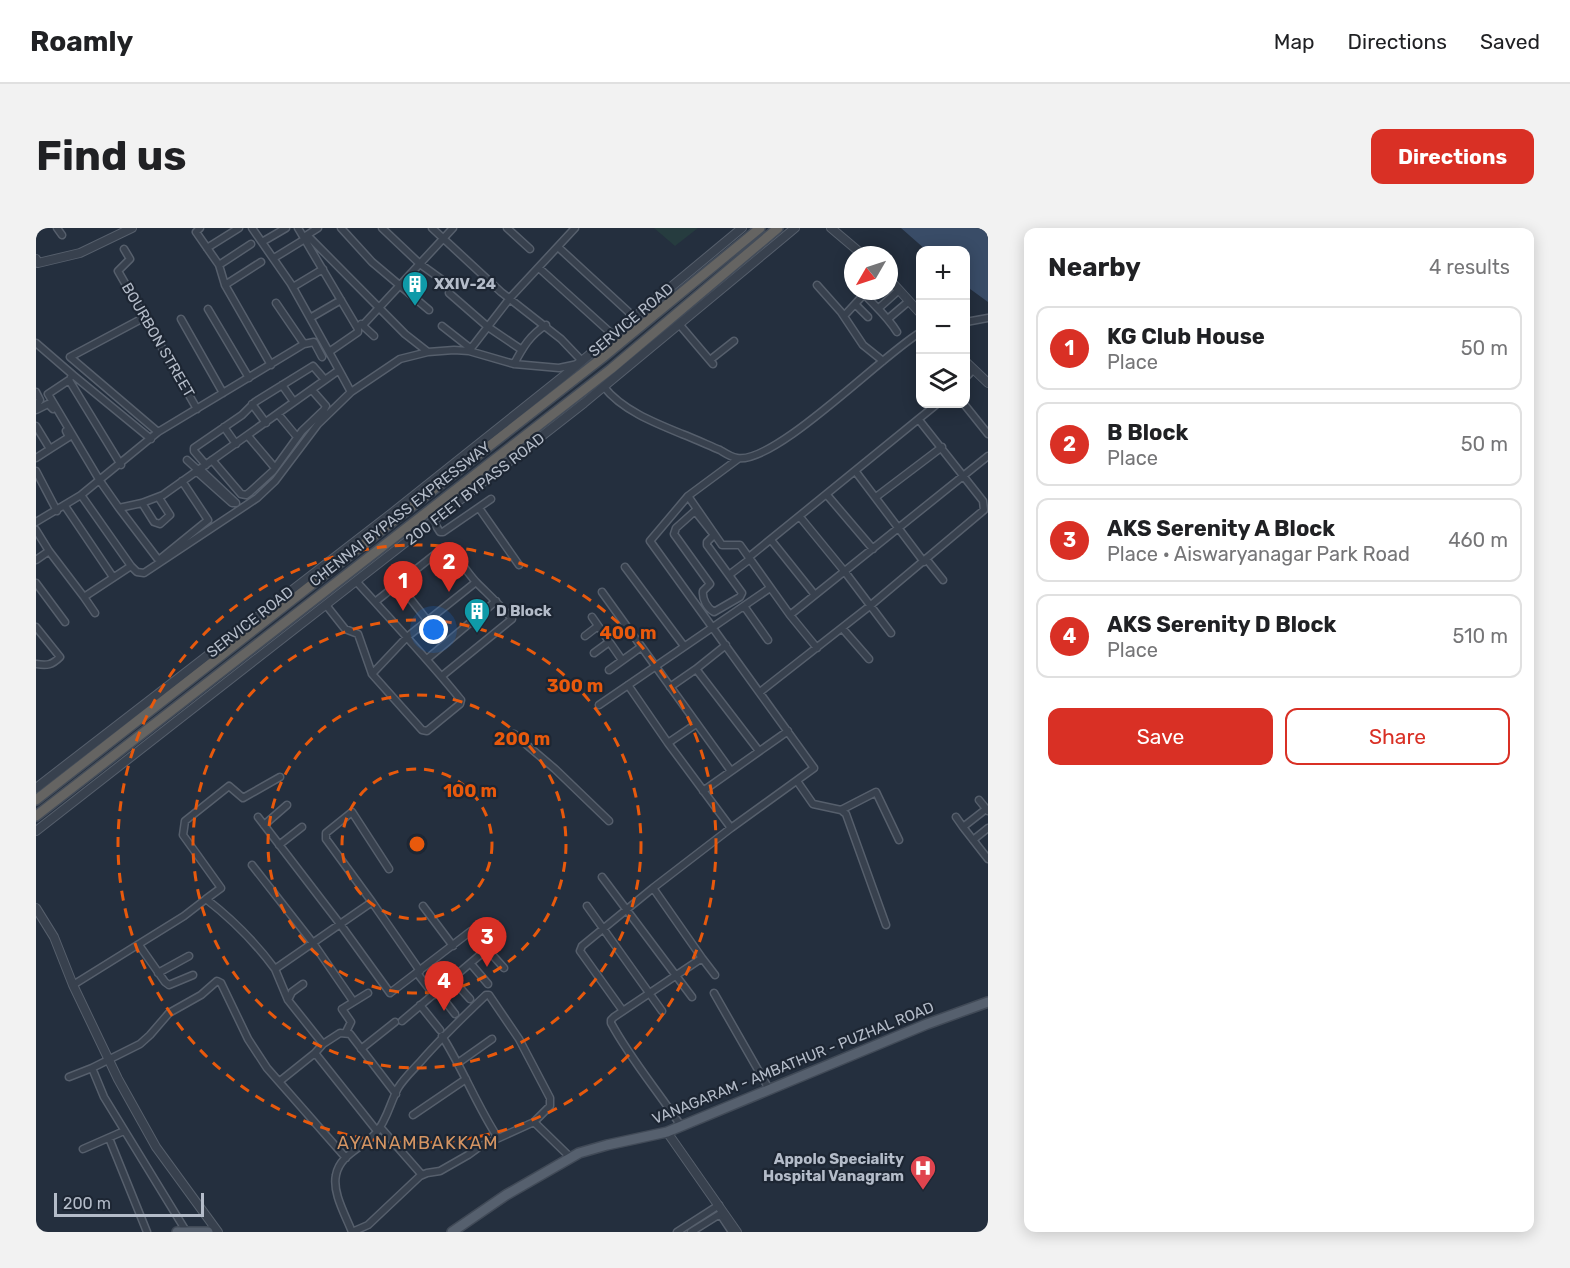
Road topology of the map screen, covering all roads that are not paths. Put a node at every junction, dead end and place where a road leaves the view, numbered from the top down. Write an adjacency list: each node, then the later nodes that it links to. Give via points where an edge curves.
1 (57, 228): 20 (street)
2 (132, 228): 31 (street, via 81,253)
3 (200, 228): 27 (street, via 196,232)
4 (238, 228): 27 (street)
5 (252, 228): 23 (street)
6 (286, 228): 23 (street)
7 (298, 228): 21 (street)
8 (318, 228): 52 (street, via 308,235)
9 (341, 228): 40 (street)
10 (382, 228): 33 (street)
11 (432, 228): 22 (street)
12 (453, 228): 22 (street)
13 (507, 228): 29 (street)
14 (575, 228): 26 (street)
15 (741, 228): 59 (street, SERVICE ROAD)
16 (760, 228): 226 (highway, CHENNAI BYPASS EXPRESSWAY, via 593,366)
17 (778, 228): 231 (highway, CHENNAI BYPASS EXPRESSWAY, via 611,369)
18 (795, 228): 66 (street, 200 FEET BYPASS ROAD)
19 (831, 228): 25 (street)
20 (62, 235)
21 (305, 239): 30 (street); 36 (street)
22 (443, 239): 33 (street); 44 (street)
23 (262, 242): 30 (street)
24 (251, 244): 34 (street)
25 (852, 246)
26 (558, 247): 35 (street); 59 (street)
27 (207, 248): 34 (street)
28 (124, 249): 58 (street, BOURBON STREET, via 130,259 118,271)
29 (530, 249)
30 (273, 258): 41 (street)
31 (37, 262)
32 (261, 262): 38 (street)
33 (420, 264): 37 (street); 40 (street)
34 (219, 265): 38 (street)
35 (539, 268): 44 (street); 72 (street)
36 (323, 269): 41 (street); 45 (street)
37 (444, 282)
38 (225, 285): 86 (street)
39 (818, 285): 57 (street)
40 (400, 286): 52 (street); 55 (street)
41 (293, 287): 61 (street)
42 (899, 290): 48 (street); 51 (street)
43 (449, 293): 70 (street)
44 (510, 298): 68 (street); 70 (street)
45 (341, 300): 61 (street); 80 (street, via 359,331)
46 (859, 300): 50 (street)
47 (872, 300): 62 (street)
48 (909, 301): 54 (street); 62 (street)
49 (276, 303): 77 (street)
50 (855, 304): 57 (street); 60 (street)
51 (880, 307)
52 (380, 308): 67 (street); 81 (street)
53 (208, 309): 92 (street)
54 (916, 309)
55 (429, 310)
56 (353, 316): 67 (street)
57 (844, 316): 83 (street, via 863,345)
58 (145, 317): 94 (street, via 70,357); 110 (street, BOURBON STREET)
59 (634, 317): 72 (street, SERVICE ROAD)
60 (868, 317)
61 (310, 318): 80 (street)
62 (889, 318): 71 (street)
63 (988, 318): 65 (street)
64 (181, 319): 102 (street)
65 (970, 321)
66 (679, 324): 75 (street, via 711,362); 97 (street, 200 FEET BYPASS ROAD)
67 (363, 325): 73 (street)
68 (546, 325): 79 (street, via 534,332); 84 (street)
69 (442, 326): 78 (street)
70 (488, 327): 78 (street); 79 (street)
71 (897, 332)
72 (613, 335): 84 (street, SERVICE ROAD)
73 (374, 336)
74 (916, 336): 83 (street)
75 (734, 341)
76 (36, 343): 91 (street)
77 (304, 344): 82 (street, via 314,342); 86 (street)
78 (470, 350): 81 (street); 85 (street)
79 (522, 350): 85 (street)
80 (329, 352): 88 (street)
81 (428, 352): 101 (street, via 400,359)
82 (322, 357)
83 (883, 360): 126 (street, via 802,426 761,453)
84 (580, 362): 85 (street, via 559,368); 224 (street, SERVICE ROAD)
85 (514, 364)
86 (272, 365): 92 (street)
87 (970, 367): 89 (street)
88 (339, 369): 93 (street); 101 (street)
89 (973, 370): 90 (street); 95 (street)
90 (970, 373)
91 (71, 378): 99 (street); 129 (street); 135 (street, via 48,397)
92 (249, 378): 102 (street)
93 (325, 380): 96 (street, via 313,366); 98 (street)
94 (99, 382): 99 (street); 103 (street)
95 (988, 383)
96 (282, 385): 104 (street); 105 (street)
97 (604, 387): 126 (street, via 657,424); 152 (street, 200 FEET BYPASS ROAD)
98 (312, 390): 104 (street); 119 (street, via 326,406)
99 (93, 391): 106 (street)
100 (36, 392): 107 (street, via 40,400)
101 (351, 392): 148 (street, via 318,424 266,490)
102 (223, 393): 110 (street)
103 (119, 399): 106 (street); 116 (street)
104 (294, 402): 111 (street)
105 (252, 404): 113 (street); 114 (street)
106 (112, 407): 120 (street)
107 (36, 408): 123 (street, via 50,405 69,436)
108 (932, 408): 112 (street)
109 (967, 408): 117 (street)
110 (197, 409): 116 (street)
111 (278, 414): 113 (street); 119 (street)
112 (919, 420): 122 (street); 133 (street)
113 (266, 423): 118 (street)
114 (224, 427): 121 (street); 131 (street, via 194,447)
115 (36, 428): 123 (street)
116 (158, 432): 120 (street)
117 (988, 434)
118 (248, 436): 121 (street); 130 (street)
119 (297, 437): 130 (street)
120 (151, 439): 129 (street)
121 (236, 444): 128 (street)
122 (942, 447): 134 (street); 142 (street)
123 (50, 449): 125 (street)
124 (988, 456): 134 (street)
125 (36, 458)
126 (738, 459): 141 (street)
127 (187, 460): 131 (street)
128 (213, 460): 130 (street, via 244,495); 131 (street)
129 (121, 465): 135 (street)
130 (275, 468)
131 (200, 469): 136 (street); 148 (street)
132 (36, 471): 137 (street)
133 (856, 472): 140 (street); 142 (street)
134 (964, 476): 154 (street); 161 (street, via 983,501 984,510)
135 (100, 481): 139 (street); 147 (street)
136 (182, 481): 143 (street); 147 (street, via 208,520 160,559)
137 (44, 485): 138 (street); 150 (street)
138 (36, 489)
139 (81, 495): 146 (street); 163 (street)
140 (827, 495): 151 (street); 157 (street)
141 (688, 496): 159 (street, via 722,545 740,545); 185 (street, via 650,541)
142 (876, 497): 154 (street)
143 (159, 498): 145 (street); 145 (street, via 170,515 160,524 154,522)
144 (491, 499): 149 (street)
145 (142, 503): 147 (street)
146 (65, 506): 150 (street); 167 (street)
147 (119, 508)
148 (242, 508): 163 (street, via 144,573)
149 (479, 508): 152 (street, via 443,532); 162 (street)
150 (57, 511): 153 (street)
151 (800, 517): 156 (street); 165 (street)
152 (433, 521): 169 (street, 200 FEET BYPASS ROAD)
153 (36, 522)
154 (898, 526): 157 (street); 161 (street)
155 (36, 530): 158 (street)
156 (771, 540): 159 (street); 175 (street)
157 (873, 549): 165 (street)
158 (49, 551): 160 (street); 176 (street)
159 (750, 558): 166 (street); 173 (street)
160 (36, 560)
161 (925, 561): 168 (street); 180 (street)
162 (519, 564)
163 (130, 566): 167 (street)
164 (625, 567): 200 (street)
165 (845, 572): 175 (street); 180 (street)
166 (729, 575): 182 (street, via 742,595 714,612); 182 (street, via 707,545 714,535 695,511 674,534 710,584 702,596)
167 (113, 577): 176 (street)
168 (943, 580)
169 (356, 581): 178 (street); 179 (street, 200 FEET BYPASS ROAD)
170 (476, 582): 172 (street, via 443,548); 177 (street); 187 (street)
171 (36, 583): 188 (street)
172 (398, 584): 178 (street); 187 (street)
173 (770, 588): 181 (street); 184 (street)
174 (602, 592): 199 (street)
175 (815, 596): 184 (street)
176 (84, 597): 183 (street)
177 (496, 600): 203 (street); 211 (street, via 512,619)
178 (375, 602): 195 (street)
179 (326, 605): 210 (street, via 345,629 358,634); 240 (street, 200 FEET BYPASS ROAD)
180 (871, 605): 192 (street); 193 (street)
181 (744, 606): 191 (street); 196 (street)
182 (711, 610): 185 (street)
183 (95, 614)
184 (790, 615): 201 (street)
185 (704, 616): 191 (street)
186 (592, 617): 189 (street)
187 (427, 620): 195 (street)
188 (65, 622)
189 (598, 626): 194 (street); 197 (street)
190 (36, 627): 206 (street, via 60,657 49,665)
191 (713, 628): 198 (street); 200 (street)
192 (842, 628): 201 (street); 204 (street)
193 (891, 633)
194 (585, 636)
195 (407, 637): 203 (street); 210 (street)
196 (768, 640)
197 (609, 642): 202 (street); 205 (street)
198 (726, 645): 208 (street); 214 (street)
199 (641, 646): 205 (street); 207 (street)
200 (684, 646): 207 (street)
201 (817, 648): 214 (street)
202 (594, 653)
203 (427, 659): 211 (street)
204 (869, 659)
205 (622, 660): 209 (street)
206 (36, 664)
207 (655, 667): 212 (street); 213 (street)
208 (696, 669): 213 (street); 220 (street)
209 (609, 670)
210 (372, 674): 211 (street, via 427,731 462,703)
211 (442, 676)
212 (628, 685): 215 (street); 219 (street)
213 (670, 687): 216 (street)
214 (760, 692): 217 (street)
215 (599, 705)
216 (696, 724): 219 (street); 221 (street)
217 (788, 731): 220 (street); 223 (street, via 814,768)
218 (514, 734): 234 (street)
219 (668, 743): 225 (street)
220 (759, 752): 221 (street)
221 (731, 771): 225 (street)
222 (280, 777): 249 (street, via 243,798 229,786 186,822 183,835 220,888)
223 (797, 781): 229 (street, via 813,804); 238 (street)
224 (36, 788)
225 (703, 791): 238 (street)
226 (36, 800)
227 (979, 800): 230 (street)
228 (287, 805): 235 (street)
229 (840, 810): 241 (street, via 876,792); 256 (street, via 846,814)
230 (987, 810): 237 (street)
231 (36, 816)
232 (258, 817): 235 (street)
233 (956, 818): 237 (street)
234 (609, 821)
235 (264, 825): 243 (street)
236 (302, 827): 243 (street)
237 (963, 827): 242 (street)
238 (731, 828): 248 (street)
239 (988, 828): 242 (street)
240 (36, 831)
241 (899, 840)
242 (974, 840): 244 (street)
243 (279, 845): 255 (street)
244 (988, 859)
245 (252, 865): 259 (street)
246 (389, 868): 250 (street, via 352,812 326,833 326,839)
247 (602, 877): 254 (street)
248 (653, 888): 254 (street); 263 (street)
249 (206, 899): 260 (street); 266 (street, via 231,918)
250 (372, 903): 255 (street); 267 (street)
251 (423, 906): 261 (street)
252 (587, 906): 257 (street)
253 (36, 909): 275 (street, via 54,937)
254 (627, 909): 257 (street); 270 (street)
255 (340, 924): 259 (street); 267 (street, via 390,993)
256 (886, 925)
257 (603, 930): 279 (street); 286 (street, via 580,951)
258 (471, 931): 261 (street)
259 (314, 943): 266 (street); 283 (street)
260 (139, 945): 268 (street); 275 (street)
261 (453, 946): 267 (street)
262 (189, 956): 268 (street)
263 (702, 958): 270 (street); 271 (street)
264 (471, 964): 265 (street, via 487,949); 272 (street); 274 (street)
265 (504, 968)
266 (274, 969): 282 (street)
267 (418, 972): 278 (street)
268 (158, 973): 269 (street, via 169,985)
269 (193, 975)
270 (678, 975): 279 (street); 280 (street)
271 (715, 975)
272 (453, 980): 278 (street); 281 (street)
273 (303, 984): 282 (street)
274 (488, 984)
275 (73, 985): 295 (street)
276 (368, 993): 283 (street)
277 (714, 993): 301 (street)
278 (436, 994): 285 (street); 288 (street)
279 (650, 995): 286 (street); 287 (street)
280 (693, 997)
281 (470, 999)
282 (288, 1000): 292 (street)
283 (353, 1001): 289 (street, via 342,1009 351,1022)
284 (988, 1002): 301 (main road, VANAGARAM - AMBATHUR - PUZHAL ROAD)
285 (420, 1005): 290 (street); 293 (street)
286 (623, 1011): 305 (street, via 611,1023 642,1074)
287 (662, 1011)
288 (455, 1014)
289 (346, 1032): 292 (street); 293 (street)
290 (441, 1033): 296 (street); 302 (street); 304 (street, via 489,995 519,1039 550,1098 550,1106)
291 (492, 1039): 296 (street)
292 (323, 1044): 294 (street)
293 (361, 1049): 302 (street)
294 (315, 1053): 300 (street); 306 (street)
295 (108, 1061): 297 (street); 300 (street, via 140,1044 169,1013 217,981 256,1053); 320 (street, via 156,1147)
296 (458, 1063): 299 (street)
297 (92, 1068): 298 (street); 307 (street)
298 (69, 1077)
299 (466, 1079): 303 (street); 310 (street)
300 (280, 1081): 313 (street)
301 (769, 1089): 305 (main road, VANAGARAM - AMBATHUR - PUZHAL ROAD)
302 (396, 1094): 306 (street)
303 (413, 1115)
304 (534, 1122): 310 (street); 312 (street)
305 (681, 1126): 308 (main road, VANAGARAM - AMBATHUR - PUZHAL ROAD)
306 (379, 1129): 313 (street); 314 (street)
307 (124, 1131): 309 (street); 317 (street)
308 (667, 1132): 312 (main road, VANAGARAM - AMBATHUR - PUZHAL ROAD); 315 (street)
309 (109, 1138): 311 (street); 318 (street)
310 (498, 1138): 314 (street, via 446,1168)
311 (83, 1149)
312 (570, 1157): 322 (main road, VANAGARAM - AMBATHUR - PUZHAL ROAD)
313 (346, 1158): 321 (street, via 335,1180)
314 (422, 1175): 321 (street, via 368,1226)
315 (719, 1205): 316 (street); 325 (street)
316 (689, 1230): 323 (street); 324 (street, via 720,1214)
317 (182, 1231): 319 (main road)
318 (147, 1232)
319 (208, 1232)
320 (218, 1232)
321 (352, 1232)
322 (452, 1232)
323 (677, 1232)
324 (732, 1232)
325 (737, 1232)

